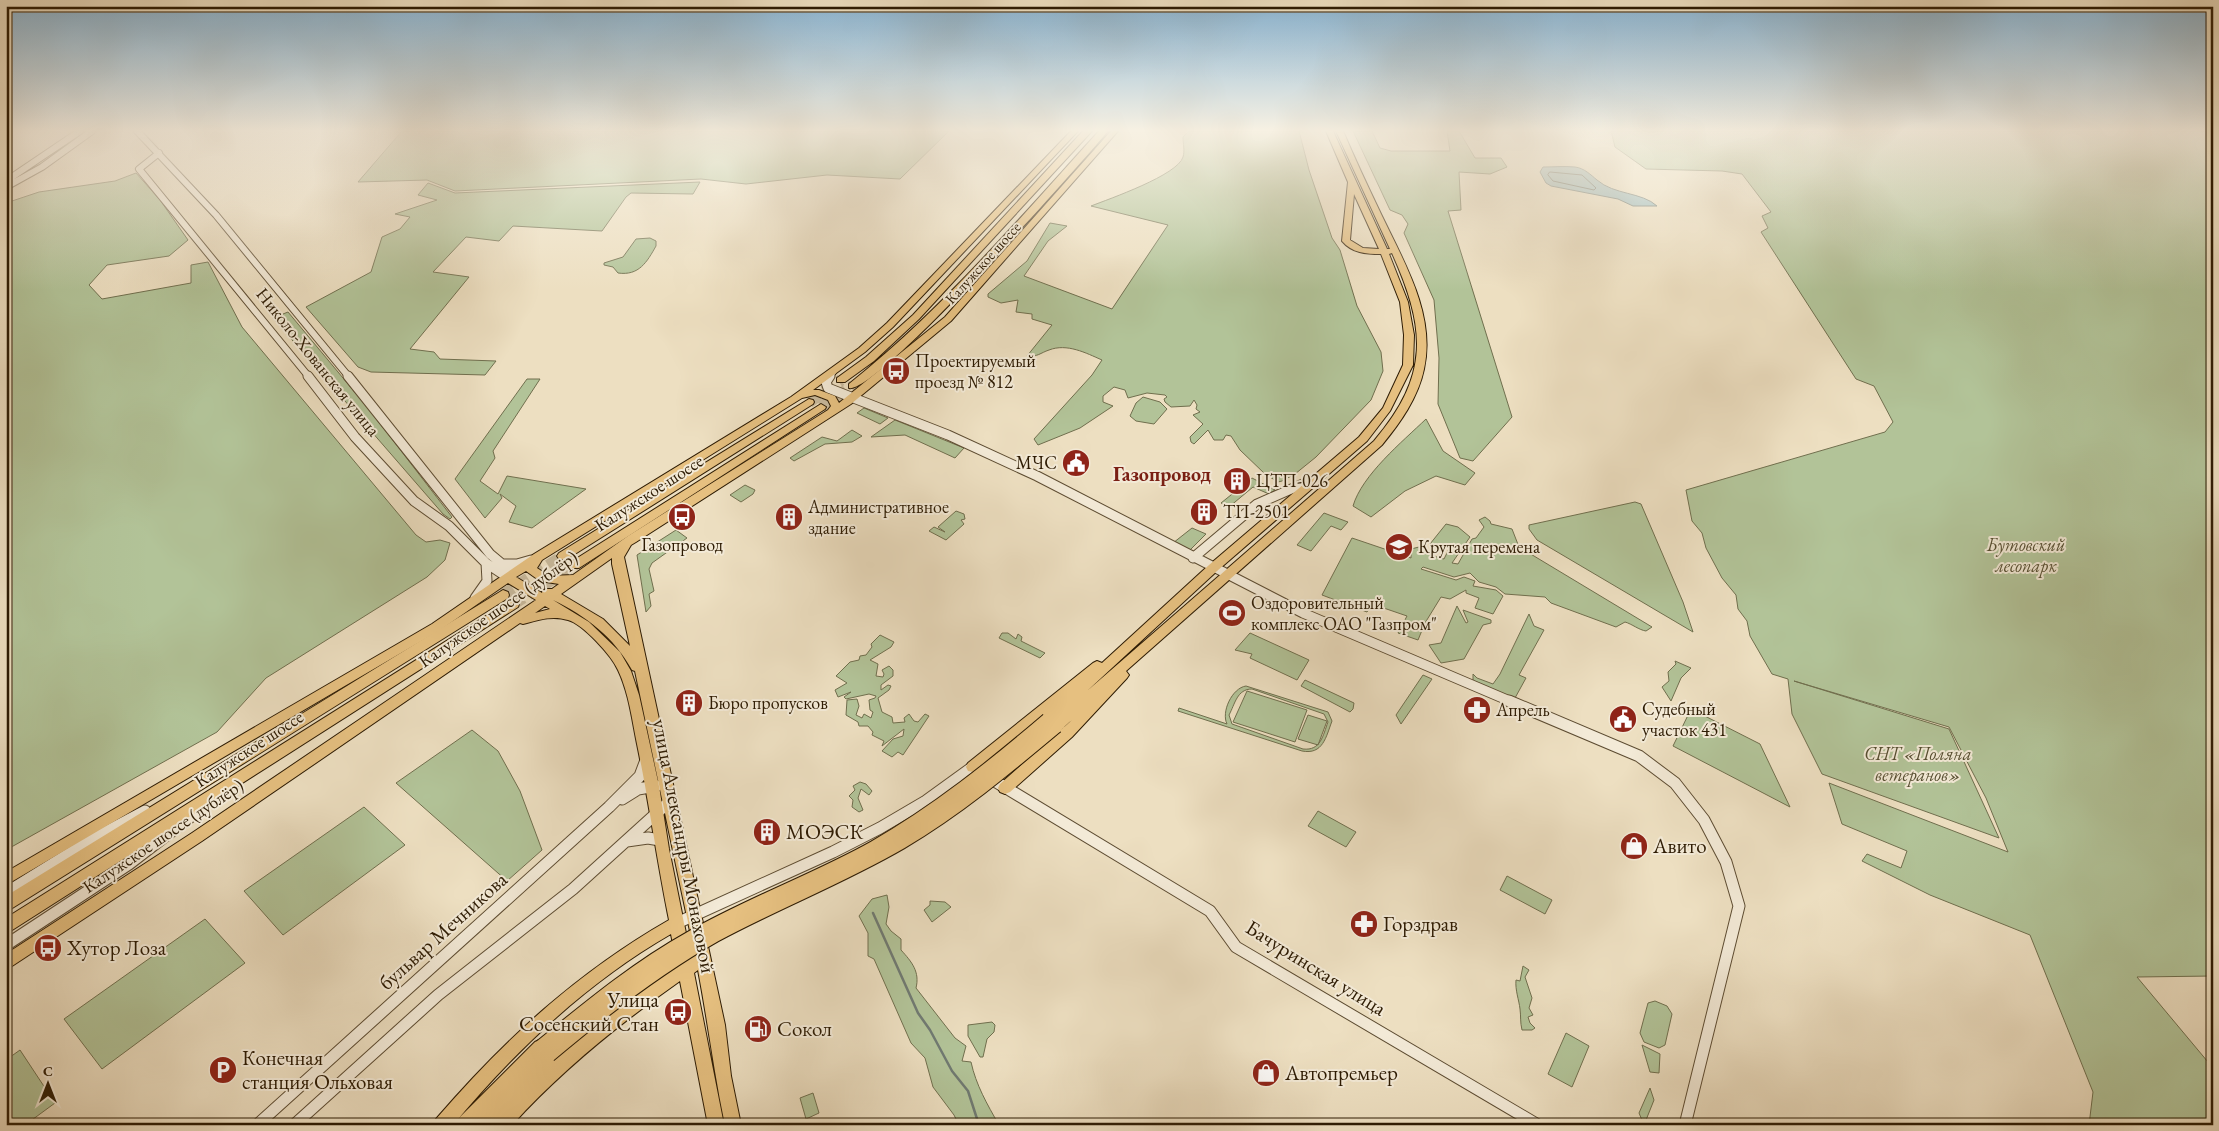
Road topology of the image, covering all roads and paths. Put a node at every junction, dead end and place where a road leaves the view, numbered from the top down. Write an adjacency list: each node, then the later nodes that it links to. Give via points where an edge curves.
1 (152, 184): 28 (street, Николо-Хованская улица, via 280,339 355,437 414,501 459,534)
2 (186, 184): 29 (street, Николо-Хованская улица, via 243,248)
3 (1025, 184): 16 (main road, Калужское шоссе (дублёр), via 890,325)
4 (1027, 184): 12 (main road)
5 (1039, 184): 12 (highway, Калужское шоссе)
6 (1056, 184): 15 (highway, Калужское шоссе)
7 (1067, 184): 11 (main road, Калужское шоссе (дублёр))
8 (1351, 184): 14 (main road, via 1346,241 1362,251)
9 (1352, 184): 14 (main road)
10 (1363, 184): 13 (main road)
11 (1041, 214): 15 (main road); 20 (main road, Калужское шоссе (дублёр), via 948,319)
12 (1005, 220): 17 (highway, Калужское шоссе, via 900,333)
13 (1394, 251): 14 (main road); 33 (main road, via 1416,301 1422,337 1420,367 1401,412 1378,443)
14 (1384, 252): 23 (main road, via 1404,302 1409,335 1408,365 1376,425)
15 (991, 255): 18 (highway, Калужское шоссе, via 909,342)
16 (834, 371): 19 (main road, Калужское шоссе (дублёр)); 20 (street, via 827,378 826,386)
17 (841, 380)
18 (853, 386)
19 (794, 399): 22 (main road, via 811,392 829,396 836,406); 26 (main road, Калужское шоссе (дублёр))
20 (853, 399): 22 (main road, Калужское шоссе (дублёр)); 27 (street, via 948,435 1037,476)
21 (809, 402): 25 (highway, Калужское шоссе)
22 (825, 411): 24 (main road, Калужское шоссе (дублёр)); 31 (highway, Калужское шоссе)
23 (1321, 476): 27 (street, via 1257,504); 30 (main road)
24 (632, 539): 31 (main road, Калужское шоссе (дублёр)); 40 (main road, улица Александры Монаховой, via 618,557 618,564)
25 (563, 556)
26 (538, 557): 29 (street, via 517,564); 31 (main road, via 531,568 547,580 563,581); 32 (main road, Калужское шоссе (дублёр))
27 (1193, 558): 30 (street)
28 (486, 562): 32 (street, Николо-Хованская улица); 35 (street, via 487,581)
29 (501, 564): 32 (street, Николо-Хованская улица)
30 (1213, 568): 33 (street); 38 (main road)
31 (576, 571): 34 (main road, Калужское шоссе (дублёр))
32 (510, 575): 34 (main road); 35 (main road, Калужское шоссе (дублёр))
33 (1227, 575): 39 (main road); 73 (street, via 1303,613 1639,756 1678,785 1701,815 1729,869 1736,887 1738,906)
34 (554, 600): 36 (main road, улица Александры Монаховой); 37 (main road, Калужское шоссе (дублёр)); 40 (main road, улица Александры Монаховой, via 585,612 611,632 625,648)
35 (467, 607): 53 (main road, Калужское шоссе (дублёр), via 396,652)
36 (577, 620): 37 (main road, via 551,613); 42 (main road, улица Александры Монаховой, via 609,648 625,672 633,694)
37 (514, 622): 61 (main road, Калужское шоссе (дублёр))
38 (1146, 628): 41 (main road); 44 (main road)
39 (1159, 635): 41 (main road); 47 (main road, via 1101,700)
40 (640, 675): 48 (main road, улица Александры Монаховой)
41 (1052, 723): 63 (main road, bridge, via 988,784 938,820 850,871 744,920 692,949 637,983)
42 (646, 760): 46 (main road, улица Александры Монаховой); 49 (street, бульвар Мечникова, via 640,776)
43 (228, 766): 45 (highway, Калужское шоссе, via 508,599); 54 (street, via 96,838); 55 (highway, Калужское шоссе)
44 (973, 767): 47 (street); 56 (street, via 926,801 880,828)
45 (244, 775): 58 (highway, Калужское шоссе); 59 (street, via 129,864)
46 (652, 786): 48 (street, via 658,786); 49 (street, via 638,789); 50 (main road, улица Александры Монаховой)
47 (1005, 788): 72 (street, Бачуринская улица, via 1210,911 1236,947)
48 (668, 797): 50 (street); 56 (main road, улица Александры Монаховой)
49 (609, 807): 64 (street, бульвар Мечникова)
50 (656, 813): 51 (main road, улица Александры Монаховой); 52 (street)
51 (660, 840): 52 (street, via 648,838); 57 (main road, улица Александры Монаховой)
52 (624, 842): 65 (street, via 573,889 438,995)
53 (6, 879)
54 (6, 893)
55 (6, 905)
56 (694, 915): 57 (street); 60 (main road, улица Александры Монаховой)
57 (677, 923): 62 (main road, улица Александры Монаховой); 66 (main road, via 629,952 548,1016 487,1073)
58 (6, 928)
59 (6, 945)
60 (702, 959): 62 (main road); 71 (main road, улица Александры Монаховой)
61 (6, 963)
62 (686, 969): 69 (main road, via 606,1026 556,1068); 70 (main road, улица Александры Монаховой)
63 (545, 1051): 67 (main road); 68 (main road)
64 (257, 1125)
65 (294, 1125)
66 (442, 1125)
67 (464, 1125)
68 (481, 1125)
69 (501, 1125)
70 (716, 1125)
71 (733, 1125)
72 (1538, 1125)
73 (1685, 1125)

